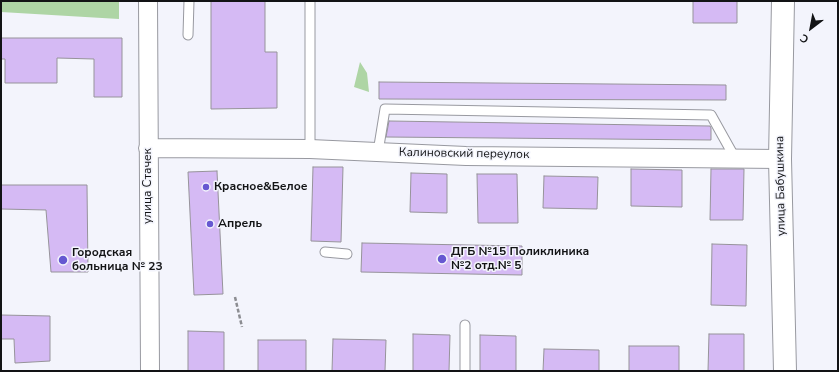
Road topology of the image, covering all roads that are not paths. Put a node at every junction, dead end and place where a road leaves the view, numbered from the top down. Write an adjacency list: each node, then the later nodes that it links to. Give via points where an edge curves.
1 (148, 1): 6 (street, улица Стачек)
2 (189, 1): 5 (lane)
3 (310, 1): 7 (lane)
4 (783, 1): 10 (street, улица Бабушкина)
5 (188, 35)
6 (148, 148): 7 (street, Калиновский переулок); 14 (street, улица Стачек)
7 (310, 149): 8 (street, Калиновский переулок)
8 (378, 152): 9 (street, Калиновский переулок, via 466,156); 9 (lane, via 385,109 711,115)
9 (736, 158): 10 (street, Калиновский переулок)
10 (780, 159): 16 (street, улица Бабушкина)
11 (325, 252): 12 (lane)
12 (347, 254)
13 (465, 325): 15 (lane)
14 (150, 371)
15 (465, 371)
16 (785, 371)

